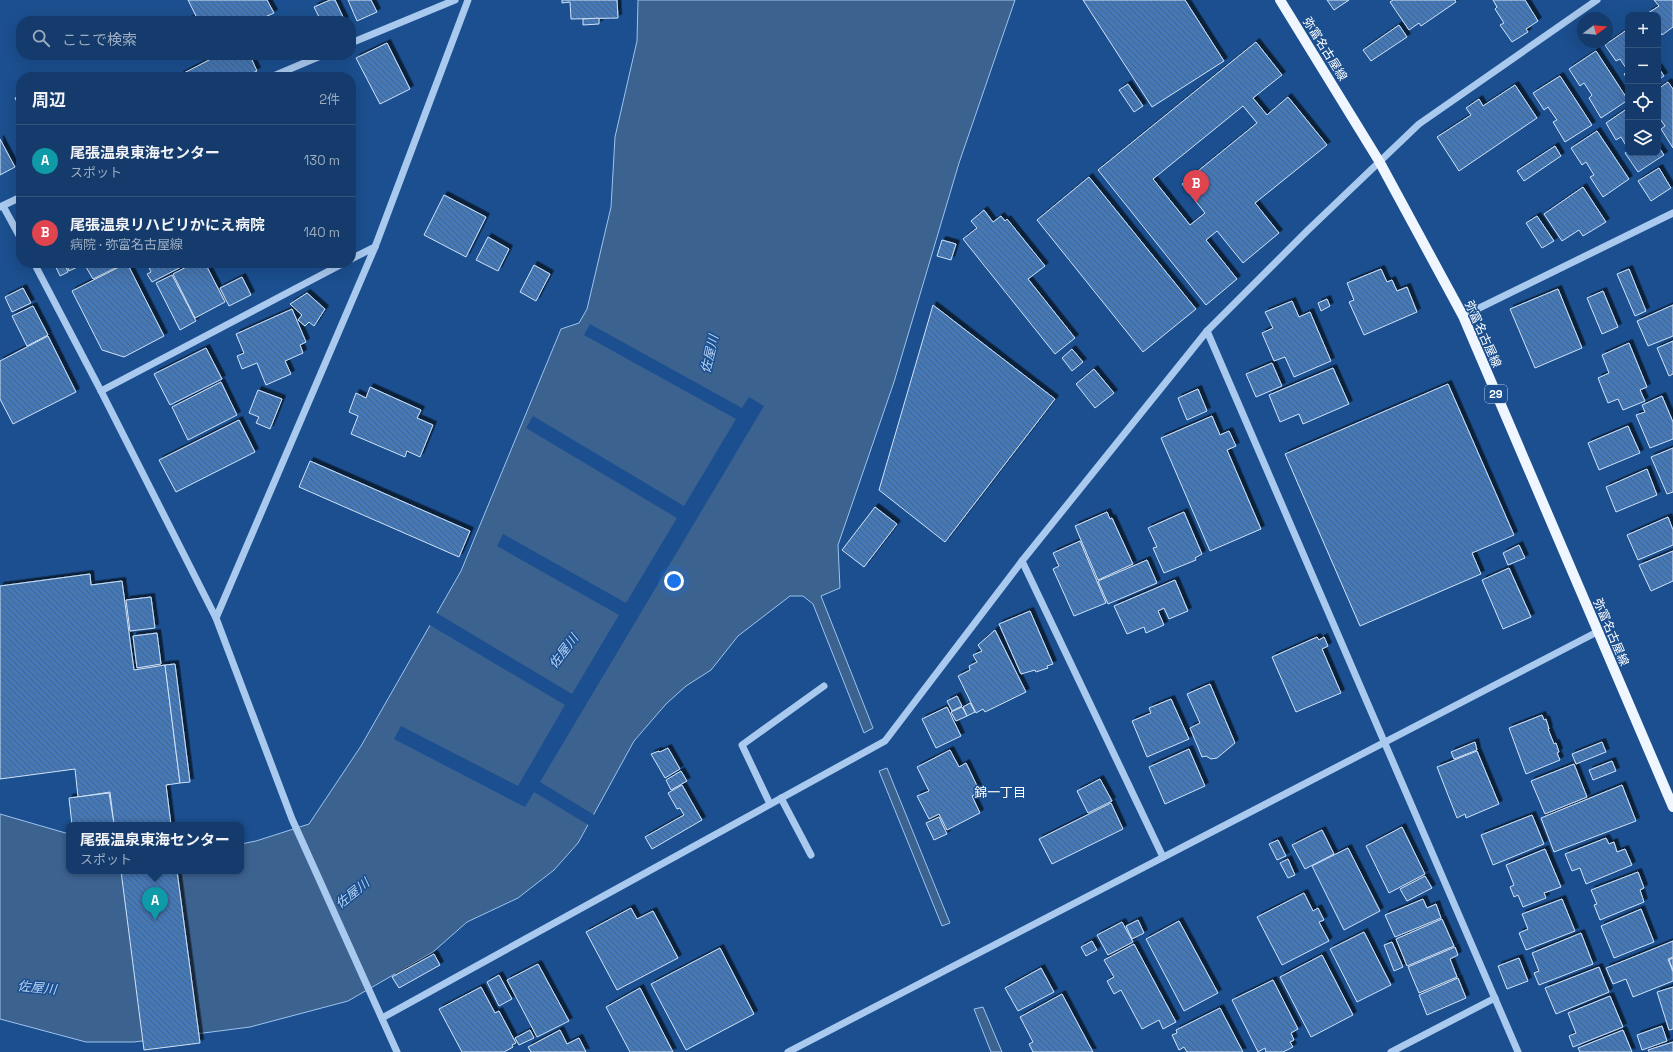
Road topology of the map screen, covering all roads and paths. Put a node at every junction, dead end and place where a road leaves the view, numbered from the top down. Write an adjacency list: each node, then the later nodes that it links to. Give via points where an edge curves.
1 (455, 0): 5 (street)
2 (468, 0): 13 (street)
3 (1280, 0): 8 (main road, 弥富名古屋線 / 29)
4 (1597, 0): 8 (street, via 1419,124)
5 (356, 41)
6 (311, 60): 7 (street)
7 (282, 72)
8 (1379, 161): 17 (main road, 弥富名古屋線 / 29); 18 (street)
9 (16, 200): 10 (street)
10 (1, 208): 12 (street)
11 (1673, 214): 17 (street)
12 (16, 231)
13 (375, 247): 14 (street); 21 (street)
14 (356, 256)
15 (37, 268): 19 (street)
16 (335, 268): 19 (street)
17 (1462, 316): 22 (main road, 弥富名古屋線 / 29)
18 (1207, 331): 20 (street); 24 (street)
19 (102, 391): 21 (street)
20 (1022, 561): 25 (street, via 885,740); 29 (street)
21 (216, 618): 31 (street, via 292,819)
22 (1597, 632): 24 (street); 27 (main road, 弥富名古屋線 / 29)
23 (824, 686): 26 (street, via 742,745)
24 (1385, 742): 29 (street); 30 (street)
25 (781, 798): 26 (street); 28 (street)
26 (770, 804): 31 (street)
27 (1673, 807)
28 (811, 855)
29 (1163, 857): 33 (street)
30 (1495, 998): 34 (street); 35 (street)
31 (382, 1018): 32 (street)
32 (397, 1052)
33 (788, 1052)
34 (1391, 1052)
35 (1518, 1052)

